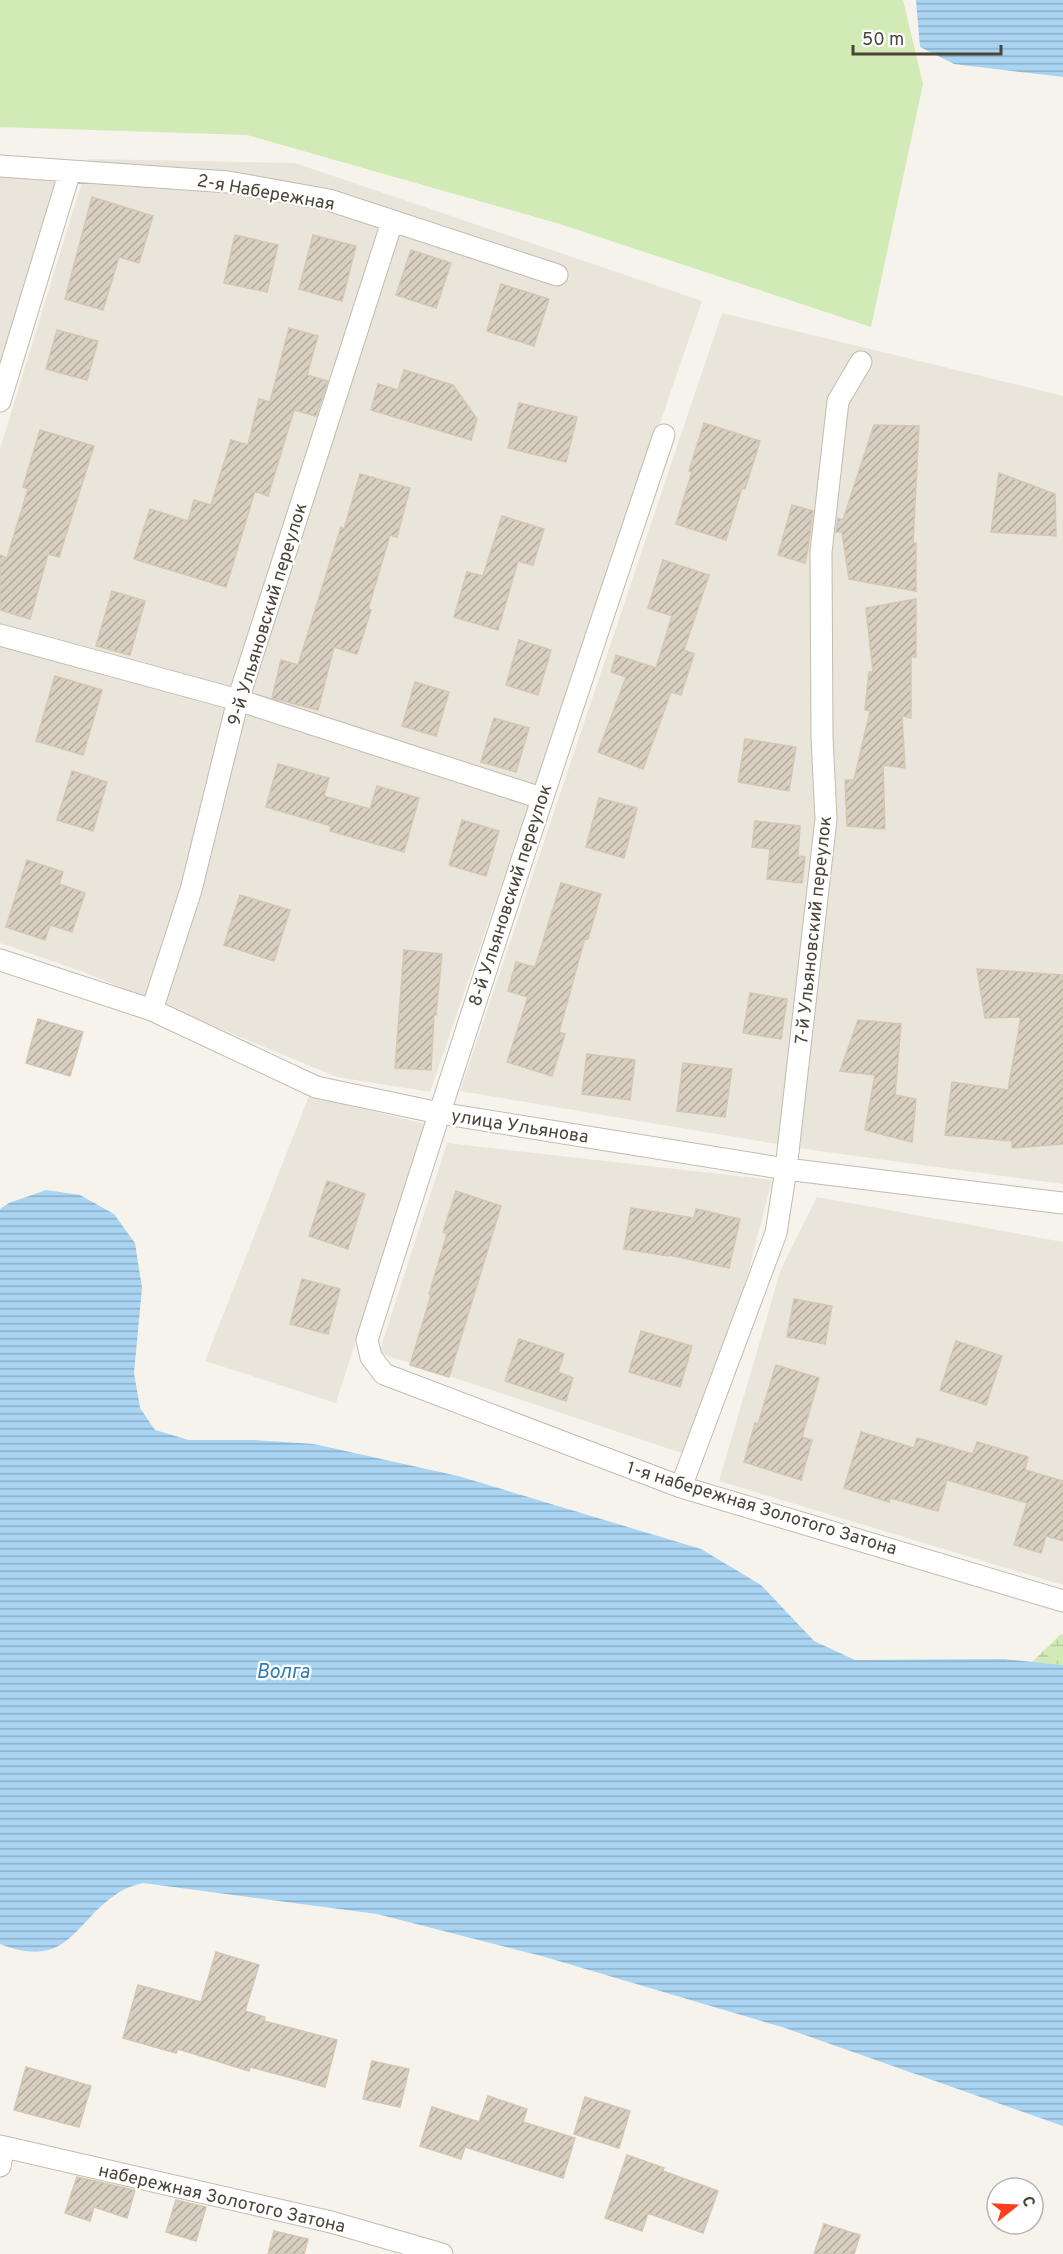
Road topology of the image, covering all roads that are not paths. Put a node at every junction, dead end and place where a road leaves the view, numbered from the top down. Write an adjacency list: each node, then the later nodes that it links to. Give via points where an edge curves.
1 (0, 166): 2 (street, 2-я Набережная)
2 (70, 171): 3 (street, 2-я Набережная, via 228,182 328,200); 6 (street)
3 (392, 222): 4 (street, 2-я Набережная); 9 (street, 9-й Ульяновский переулок)
4 (557, 275)
5 (861, 362): 14 (street, 7-й Ульяновский переулок, via 838,401 821,552 826,819)
6 (0, 401)
7 (664, 435): 10 (street, 8-й Ульяновский переулок)
8 (0, 635): 9 (street)
9 (238, 700): 10 (street); 12 (street, 9-й Ульяновский переулок, via 191,890)
10 (541, 798): 13 (street, 8-й Ульяновский переулок)
11 (0, 960): 12 (street, улица Ульянова)
12 (152, 1010): 13 (street, улица Ульянова, via 316,1087)
13 (439, 1113): 14 (street, улица Ульянова); 16 (street, 8-й Ульяновский переулок, via 367,1340)
14 (786, 1169): 15 (street, улица Ульянова); 17 (street, 7-й Ульяновский переулок, via 776,1233)
15 (1063, 1203)
16 (370, 1357): 17 (street, 1-я набережная Золотого Затона, via 384,1374)
17 (681, 1487): 18 (street, 1-я набережная Золотого Затона)
18 (1063, 1601)
19 (1, 2153): 20 (street, набережная Золотого Затона, via 331,2222)
20 (442, 2254)

